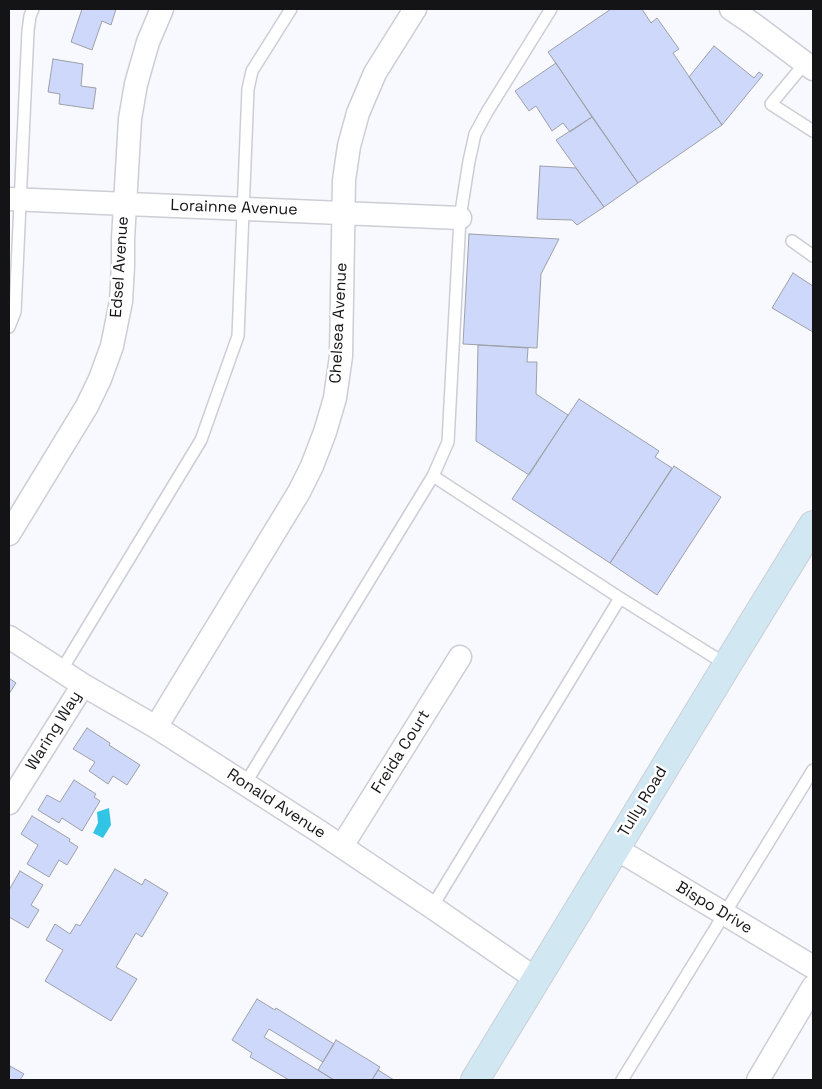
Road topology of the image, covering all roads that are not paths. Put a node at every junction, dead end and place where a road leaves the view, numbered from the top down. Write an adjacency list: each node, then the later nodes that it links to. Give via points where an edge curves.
1 (33, 9): 9 (lane, via 28,31)
2 (162, 9): 10 (street, Edsel Avenue, via 136,84 130,119)
3 (291, 9): 11 (lane, via 252,71 248,89)
4 (414, 9): 12 (street, Chelsea Avenue, via 375,73 358,113 344,180)
5 (551, 9): 13 (lane, via 475,134)
6 (731, 9): 7 (street)
7 (809, 66): 8 (lane, via 771,104)
8 (813, 131)
9 (15, 199): 10 (street, Lorainne Avenue); 16 (lane, via 15,312)
10 (125, 204): 11 (street, Lorainne Avenue); 19 (street, Edsel Avenue, via 121,301 112,346 87,406)
11 (242, 209): 12 (street, Lorainne Avenue); 24 (lane, via 238,336 201,440)
12 (343, 213): 13 (street, Lorainne Avenue); 26 (street, Chelsea Avenue, via 341,356 335,398 325,432 299,492)
13 (460, 218): 17 (lane, via 448,442)
14 (792, 241): 15 (lane)
15 (813, 256)
16 (9, 327)
17 (433, 476): 20 (lane); 28 (lane)
18 (813, 525): 23 (main road, Tully Road)
19 (9, 534)
20 (620, 598): 23 (lane); 32 (lane)
21 (9, 637): 24 (street, Ronald Avenue)
22 (460, 657): 30 (street, Freida Court)
23 (727, 665): 31 (main road, Tully Road)
24 (61, 671): 25 (street, Ronald Avenue)
25 (83, 685): 26 (street, Ronald Avenue); 29 (street, Waring Way)
26 (156, 728): 28 (street, Ronald Avenue)
27 (813, 770): 33 (lane)
28 (245, 784): 30 (street, Ronald Avenue)
29 (9, 803)
30 (342, 846): 32 (street, Ronald Avenue)
31 (615, 848): 33 (street, Bispo Drive); 35 (main road, Tully Road)
32 (432, 907): 35 (street, Ronald Avenue)
33 (725, 914): 34 (street, Bispo Drive); 38 (lane)
34 (813, 967)
35 (536, 980): 37 (main road, Tully Road)
36 (813, 987): 39 (street)
37 (475, 1080)
38 (622, 1080)
39 (758, 1080)

